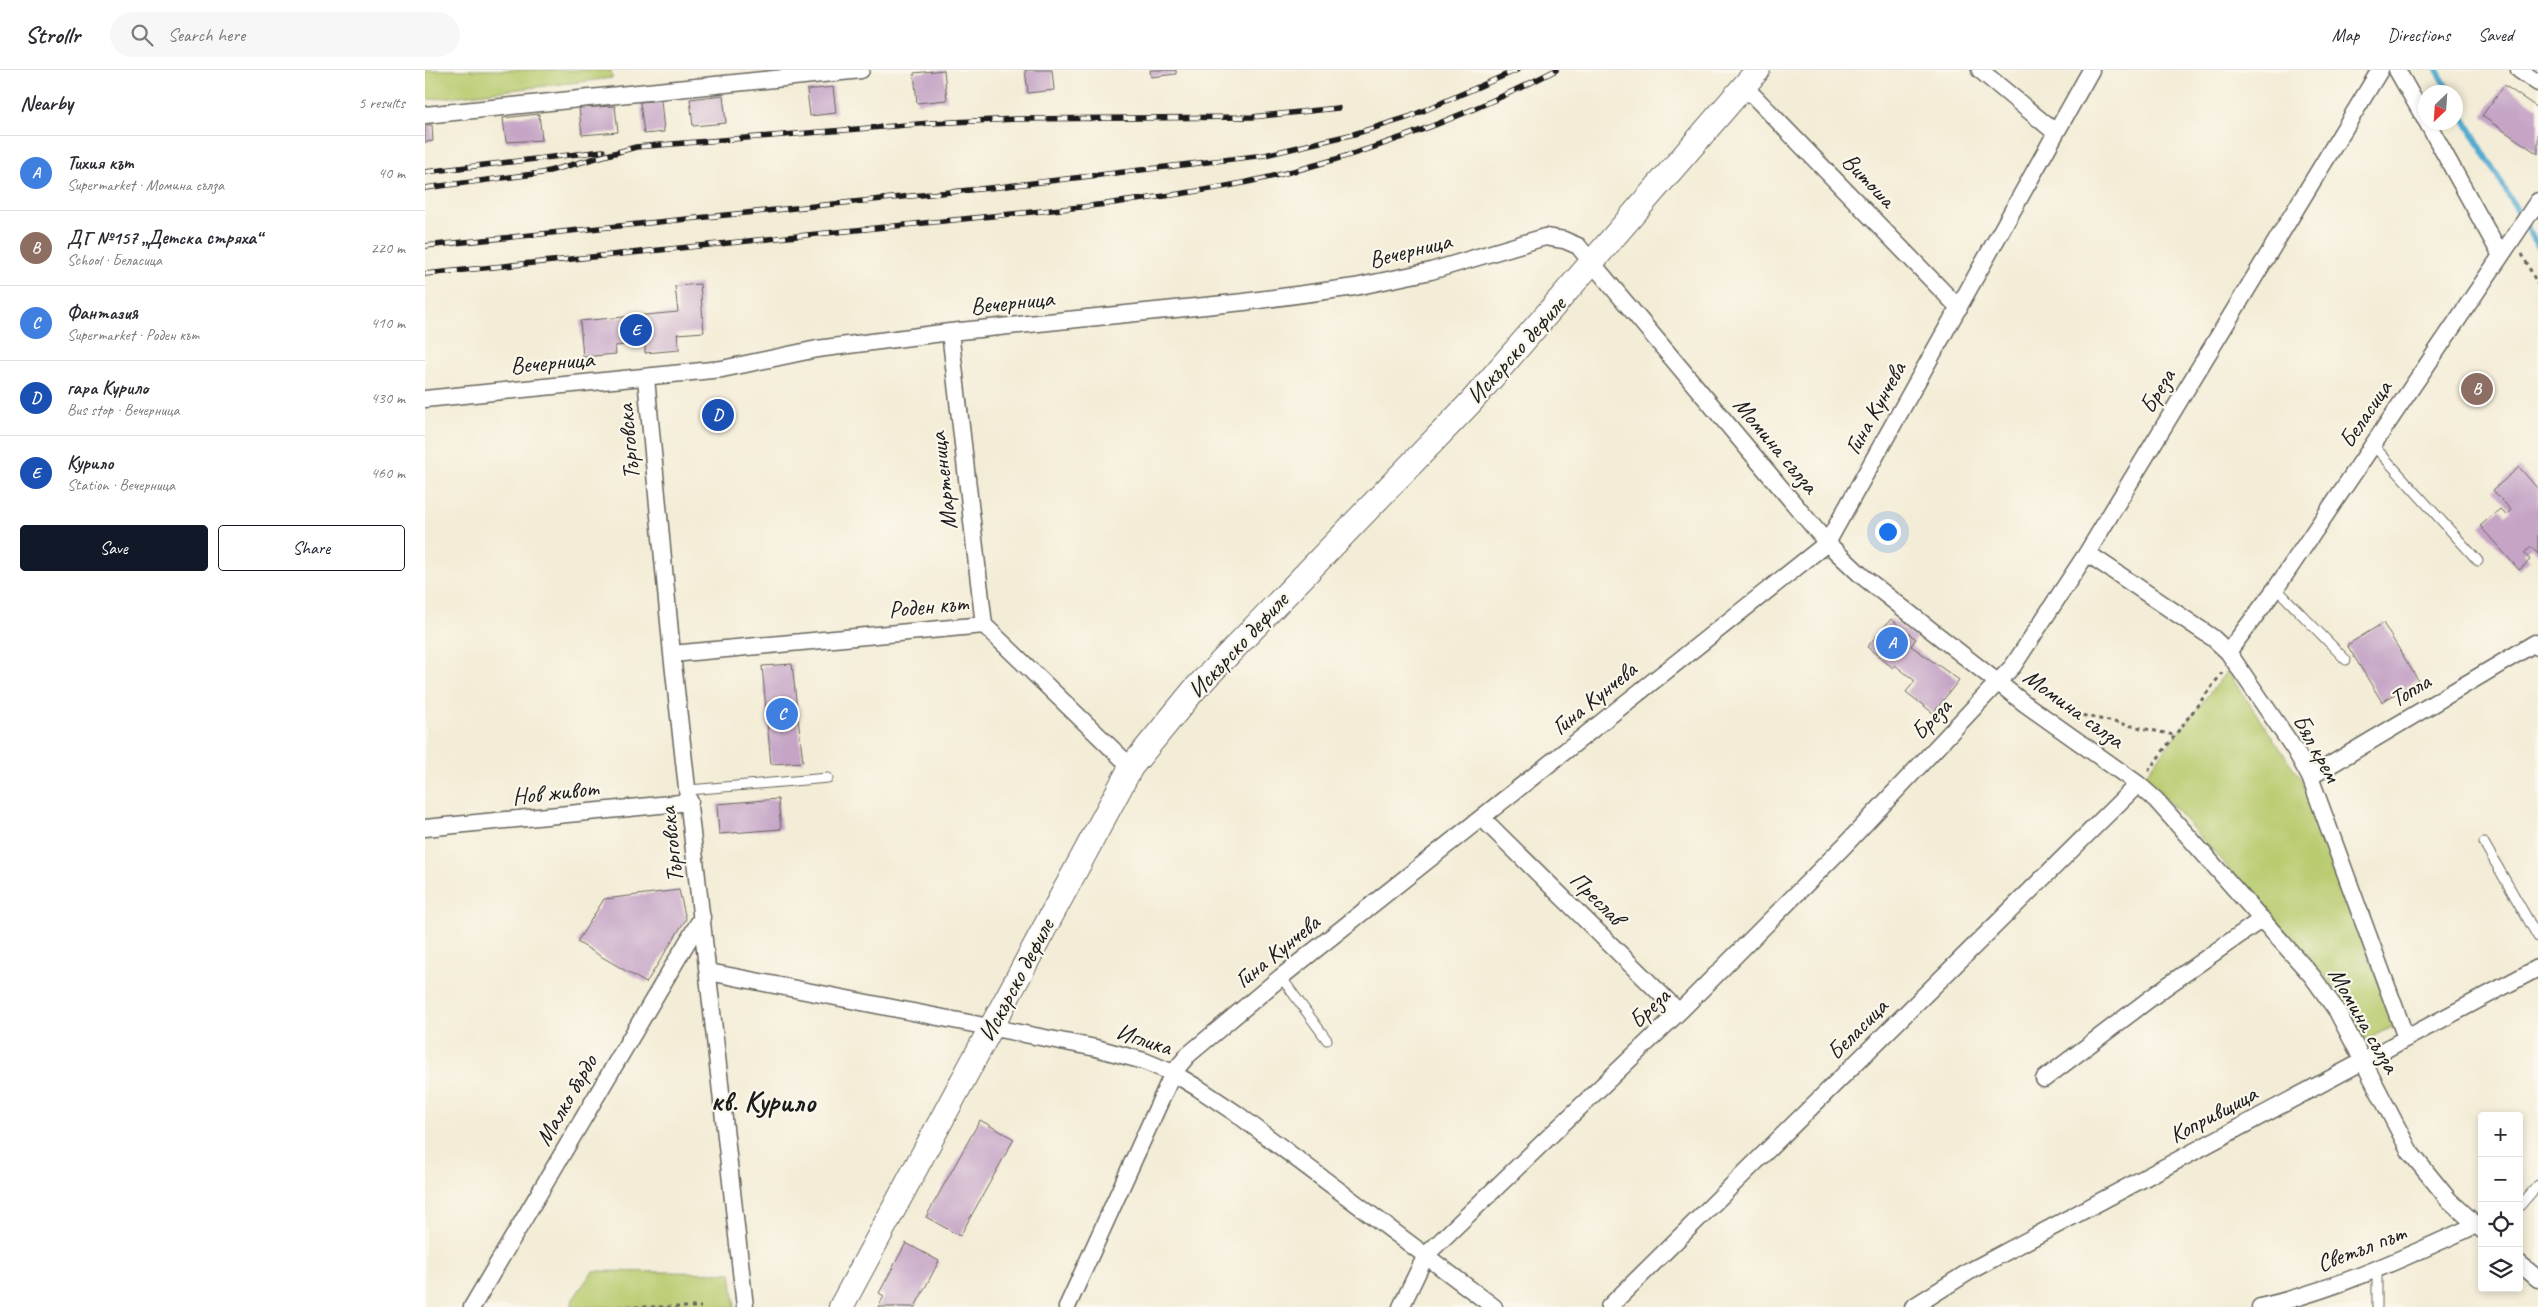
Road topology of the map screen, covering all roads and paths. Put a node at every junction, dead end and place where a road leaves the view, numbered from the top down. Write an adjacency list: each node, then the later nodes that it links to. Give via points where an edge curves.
1 (861, 70): 10 (street)
2 (1980, 70): 12 (street)
3 (2091, 70): 12 (street, Гина Кунчева)
4 (2380, 70): 24 (street, Бреза)
5 (2397, 70): 9 (street)
6 (2519, 70): 8 (street)
7 (1751, 78): 16 (main road, Искърско дефиле); 18 (street, Витоша)
8 (2538, 83)
9 (2418, 107)
10 (425, 115)
11 (2431, 130): 15 (street)
12 (2056, 133): 18 (street, Гина Кунчева)
13 (2536, 208): 14 (street, Беласица)
14 (2511, 240): 15 (street, Беласица); 17 (path)
15 (2501, 254): 22 (street, Беласица)
16 (1591, 262): 19 (street, Вечерница, via 1578,246 1545,237 1355,288); 23 (street, Момина сълза); 35 (main road, Искърско дефиле, via 1470,403 1194,690)
17 (2538, 285)
18 (1959, 308): 23 (street, Гина Кунчева)
19 (950, 332): 20 (street, Вечерница, via 817,349 722,369); 27 (street, Мартеница)
20 (646, 378): 21 (street, Вечерница); 29 (street, Търговска)
21 (425, 399)
22 (2373, 445): 25 (lane); 26 (street, Беласица)
23 (1827, 543): 32 (street, Момина сълза, via 1862,576); 40 (street, Гина Кунчева)
24 (2087, 553): 30 (street, Бял крем, via 2213,638); 32 (street, Бреза, via 2029,646)
25 (2478, 561)
26 (2275, 588): 30 (street, Беласица); 31 (lane)
27 (985, 625): 29 (street, Роден кът); 35 (street, Роден кът)
28 (2537, 645): 36 (street, Топла)
29 (672, 654): 39 (street, Търговска)
30 (2231, 655): 34 (path); 36 (street, Бял крем)
31 (2346, 660)
32 (1998, 681): 38 (street, Момина сълза); 49 (street, Бреза, via 1844,846)
33 (2061, 711): 34 (path)
34 (2174, 735): 38 (path)
35 (1131, 767): 50 (main road, Искърско дефиле)
36 (2310, 777): 51 (street, Бял крем)
37 (828, 778): 39 (lane)
38 (2138, 784): 44 (street, Момина сълза); 72 (street, Беласица)
39 (690, 796): 41 (street, Нов живот); 43 (street, Търговска)
40 (1482, 818): 48 (street, Гина Кунчева); 49 (street, Преслав)
41 (425, 828)
42 (2484, 843): 45 (lane)
43 (701, 917): 47 (street, Търговска); 64 (street, Малко бърдо)
44 (2262, 919): 53 (street, Момина сълза, via 2312,976 2337,1012); 55 (street)
45 (2538, 937)
46 (2538, 968): 51 (street, Копривщица)
47 (709, 972): 50 (street, Иглика); 67 (street, Търговска)
48 (1281, 977): 52 (lane); 54 (street, Гина Кунчева, via 1188,1055)
49 (1679, 1012): 60 (street, Бреза)
50 (991, 1027): 54 (street, Иглика, via 1096,1048); 68 (main road, Искърско дефиле)
51 (2406, 1038): 53 (street, Копривщица)
52 (1327, 1040)
53 (2361, 1062): 58 (street, Момина сълза, via 2410,1152 2427,1176); 73 (street, Копривщица, via 1970,1271)
54 (1173, 1073): 60 (street, Иглика, via 1237,1114); 69 (street, Гина Кунчева)
55 (2044, 1079)
56 (2538, 1186): 57 (lane)
57 (2523, 1203)
58 (2478, 1226)
59 (2478, 1227): 62 (street, Светъл път)
60 (1426, 1255): 70 (street, Бреза); 71 (street, Иглика)
61 (2523, 1266): 63 (street)
62 (2377, 1270): 74 (street, Светъл път, via 2288,1301); 75 (lane)
63 (2538, 1279)
64 (472, 1307)
65 (619, 1307): 66 (path)
66 (701, 1307)
67 (745, 1307)
68 (841, 1307)
69 (1067, 1307)
70 (1401, 1307)
71 (1494, 1307)
72 (1609, 1307)
73 (1913, 1307)
74 (2260, 1307)
75 (2377, 1307)

